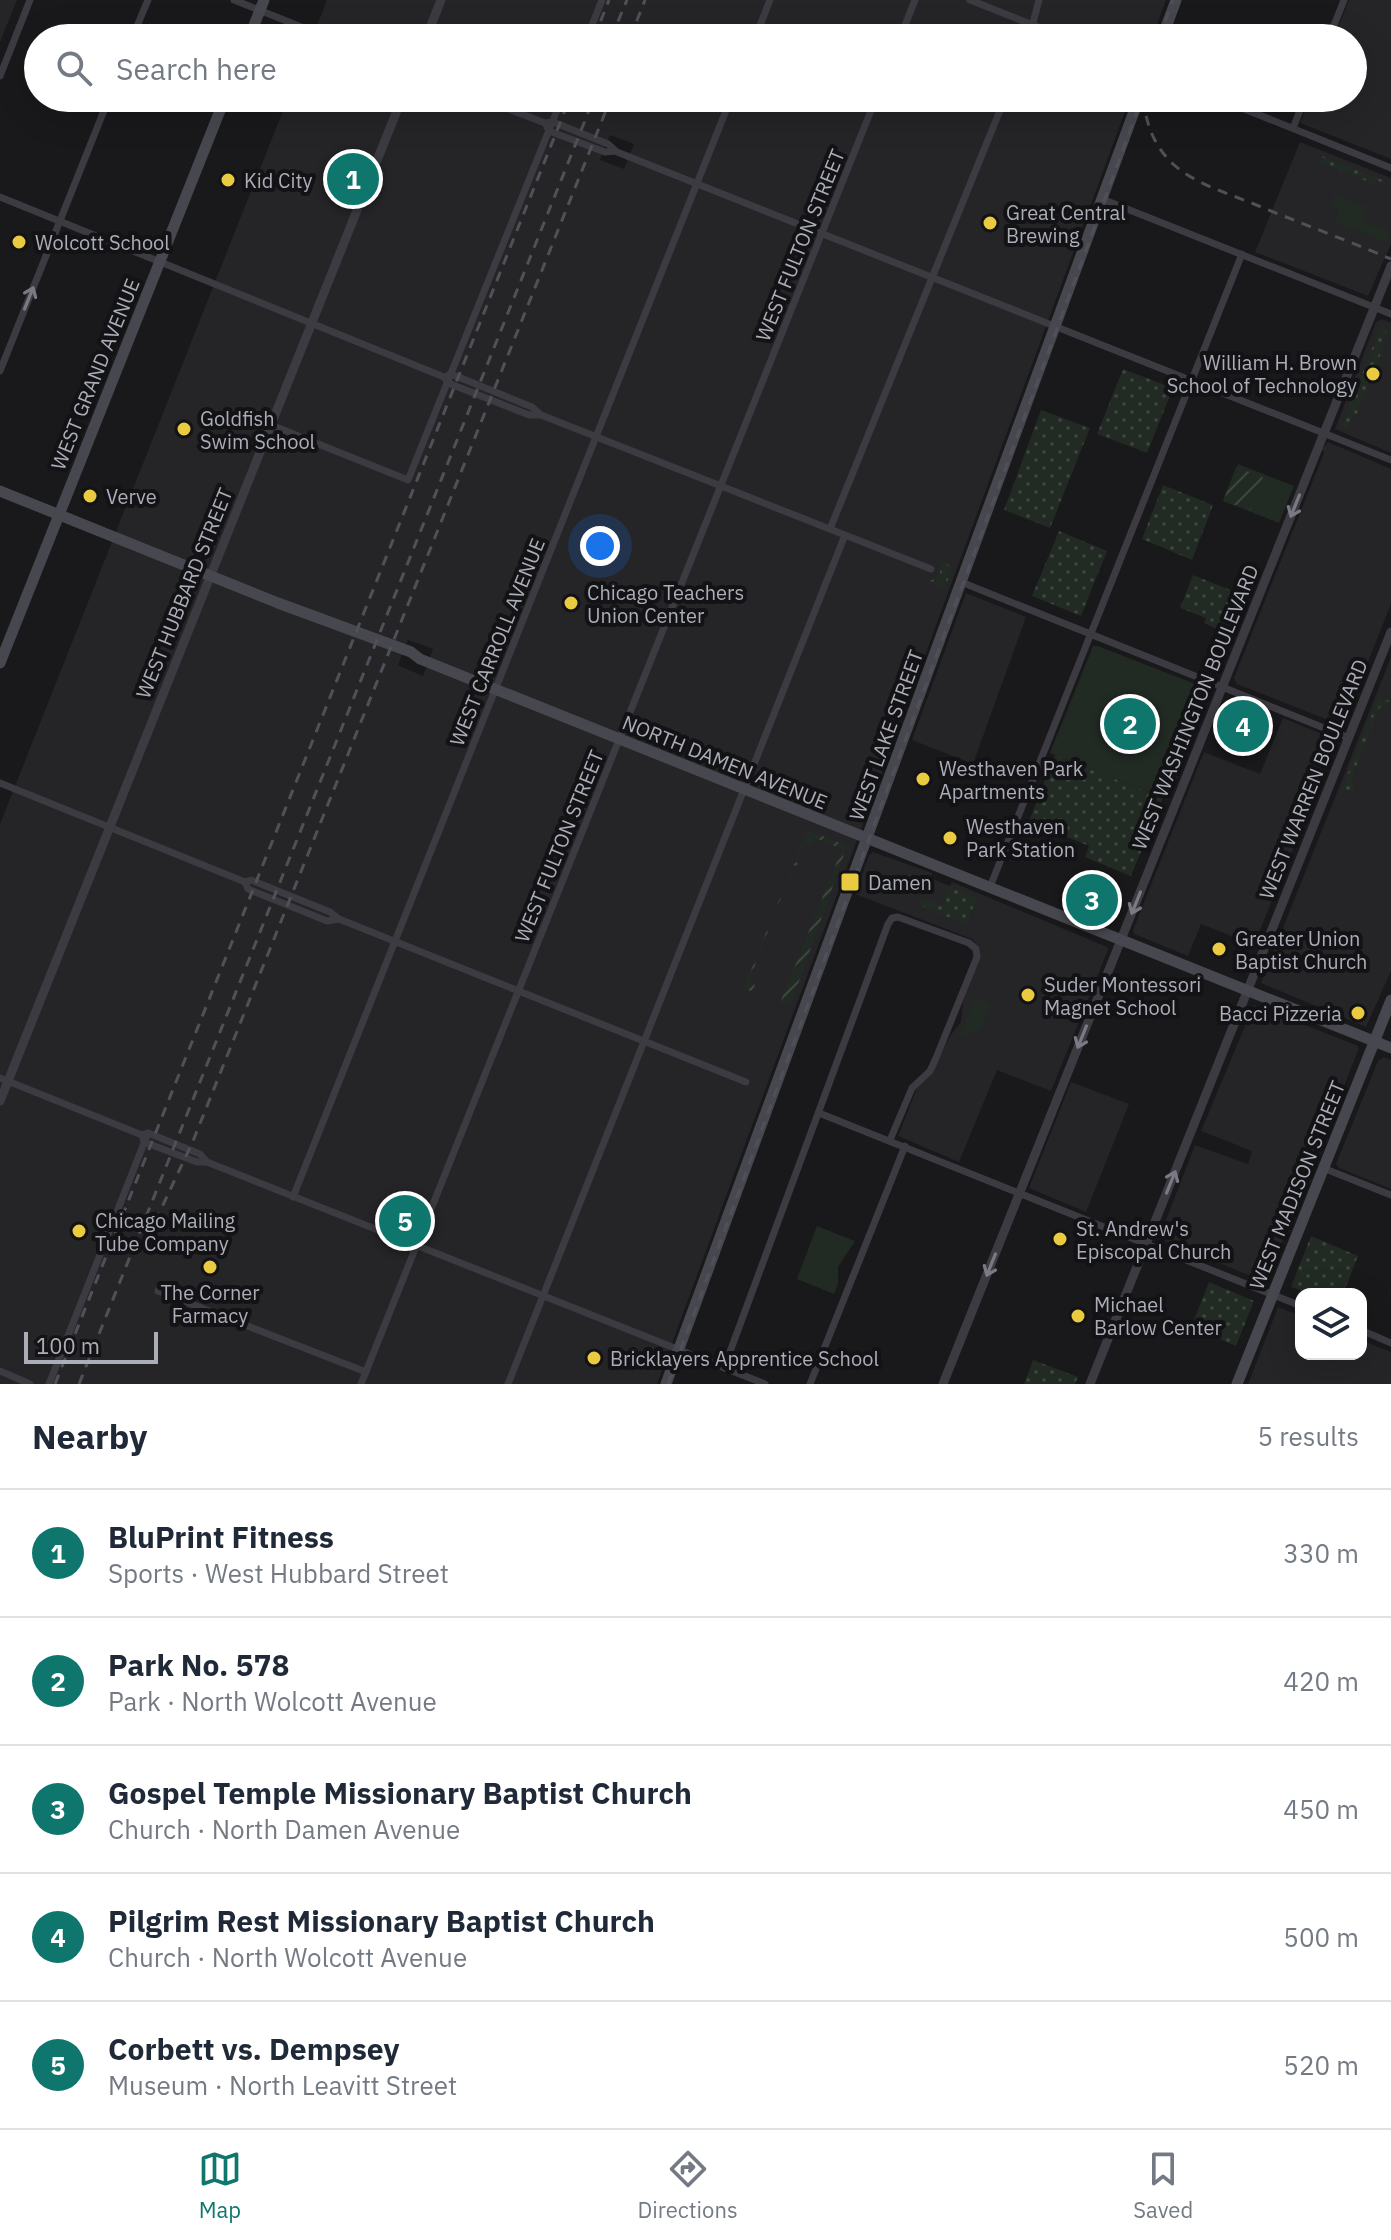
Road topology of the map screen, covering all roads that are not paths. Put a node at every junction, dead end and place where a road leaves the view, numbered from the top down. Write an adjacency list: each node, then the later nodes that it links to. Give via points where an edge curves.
1 (30, 0): 24 (street)
2 (148, 0): 13 (street)
3 (234, 0): 12 (street)
4 (441, 0): 16 (street)
5 (602, 0): 17 (street)
6 (770, 0): 18 (street)
7 (915, 0): 19 (street)
8 (970, 0): 20 (street)
9 (1039, 0): 21 (street)
10 (1176, 0): 22 (main road)
11 (1344, 0): 23 (street)
12 (262, 5): 14 (main road); 15 (street)
13 (138, 24)
14 (255, 24)
15 (301, 24)
16 (432, 24)
17 (593, 24)
18 (761, 24)
19 (906, 24)
20 (1030, 24)
21 (1032, 24)
22 (1167, 24)
23 (1335, 24)
24 (0, 76)
25 (103, 112): 42 (street)
26 (219, 112): 45 (main road, WEST GRAND AVENUE)
27 (396, 112): 50 (street, WEST HUBBARD STREET)
28 (516, 112): 36 (street)
29 (555, 112): 36 (street)
30 (725, 112): 39 (street, WEST CARROLL AVENUE)
31 (870, 112): 43 (street, WEST FULTON STREET)
32 (999, 112): 47 (street)
33 (1134, 112): 41 (main road, WEST LAKE STREET)
34 (1252, 112): 37 (street)
35 (1299, 112): 37 (street)
36 (549, 125): 39 (street, via 605,152 615,151); 53 (street)
37 (1293, 128): 38 (street)
38 (1391, 168)
39 (697, 184): 43 (street); 57 (street, WEST CARROLL AVENUE)
40 (0, 197): 42 (street)
41 (1102, 199): 44 (street); 51 (main road, WEST LAKE STREET)
42 (60, 221): 45 (street); 52 (street, one-way to 42)
43 (821, 233): 47 (street); 59 (street, WEST FULTON STREET)
44 (1242, 254): 48 (street); 54 (street)
45 (159, 261): 50 (street); 61 (main road, WEST GRAND AVENUE)
46 (1391, 266): 48 (street, WEST WASHINGTON BOULEVARD)
47 (933, 278): 51 (street); 62 (street)
48 (1374, 307): 49 (street); 56 (street, WEST WASHINGTON BOULEVARD)
49 (1391, 314)
50 (312, 322): 53 (street); 55 (street, WEST HUBBARD STREET)
51 (1055, 326): 54 (street); 66 (main road, WEST LAKE STREET)
52 (0, 371)
53 (448, 378): 55 (street, via 408,480); 57 (street, via 532,407)
54 (1191, 381): 56 (street); 68 (street)
55 (271, 425): 65 (street, WEST HUBBARD STREET)
56 (1324, 434): 58 (street); 70 (street, WEST WASHINGTON BOULEVARD, one-way to 70)
57 (596, 437): 59 (street); 71 (street, WEST CARROLL AVENUE)
58 (1391, 460)
59 (720, 486): 62 (street); 73 (street, WEST FULTON STREET)
60 (0, 491): 61 (main road, NORTH DAMEN AVENUE)
61 (59, 515): 65 (main road, NORTH DAMEN AVENUE); 69 (main road, WEST GRAND AVENUE)
62 (830, 529): 63 (street)
63 (845, 535): 64 (street); 75 (street)
64 (931, 569)
65 (211, 575): 71 (main road, NORTH DAMEN AVENUE); 76 (street, WEST HUBBARD STREET)
66 (961, 582): 68 (street); 77 (main road, WEST LAKE STREET)
67 (1391, 632): 72 (street, WEST WARREN BOULEVARD)
68 (1090, 634): 70 (street); 78 (street)
69 (0, 663)
70 (1222, 687): 72 (street); 79 (street, WEST WASHINGTON BOULEVARD, one-way to 79)
71 (495, 690): 73 (main road, NORTH DAMEN AVENUE); 80 (street, WEST CARROLL AVENUE)
72 (1349, 738): 82 (street, WEST WARREN BOULEVARD)
73 (619, 739): 75 (main road, NORTH DAMEN AVENUE); 81 (street, WEST FULTON STREET)
74 (0, 783): 76 (street)
75 (745, 789): 77 (main road, NORTH DAMEN AVENUE); 84 (street)
76 (109, 828): 80 (street, via 327,921 339,919); 87 (street, WEST HUBBARD STREET)
77 (867, 838): 78 (main road, NORTH DAMEN AVENUE); 106 (main road, WEST LAKE STREET)
78 (990, 887): 79 (main road, NORTH DAMEN AVENUE)
79 (1122, 939): 82 (main road, NORTH DAMEN AVENUE); 95 (street, WEST WASHINGTON BOULEVARD, one-way to 95)
80 (395, 942): 81 (street); 97 (street, WEST CARROLL AVENUE)
81 (518, 991): 84 (street); 99 (street, WEST FULTON STREET)
82 (1248, 991): 85 (main road, NORTH DAMEN AVENUE); 98 (street, WEST WARREN BOULEVARD, one-way to 82)
83 (1391, 1000): 85 (main road, WEST MADISON STREET)
84 (644, 1041): 88 (street); 102 (street)
85 (1374, 1041): 86 (main road, NORTH DAMEN AVENUE); 94 (main road, WEST MADISON STREET)
86 (1391, 1048)
87 (4, 1080): 89 (street, WEST HUBBARD STREET); 91 (street)
88 (746, 1082)
89 (0, 1101)
90 (819, 1113): 92 (street); 92 (street, via 892,918 969,943 977,957 972,970 930,1071 912,1088); 107 (street)
91 (145, 1137): 97 (street, via 200,1154 207,1162); 111 (street)
92 (890, 1140): 93 (street)
93 (905, 1146): 95 (street); 116 (street)
94 (1323, 1168): 96 (street); 101 (main road, WEST MADISON STREET)
95 (1020, 1192): 98 (street); 117 (street, WEST WASHINGTON BOULEVARD, one-way to 117)
96 (1391, 1195)
97 (293, 1197): 99 (street)
98 (1147, 1243): 101 (street); 118 (street, WEST WARREN BOULEVARD)
99 (416, 1246): 102 (street); 109 (street, WEST FULTON STREET)
100 (158, 1291): 109 (street)
101 (1273, 1294): 103 (street); 119 (main road, WEST MADISON STREET)
102 (543, 1296): 106 (street); 113 (street)
103 (1295, 1303)
104 (1367, 1333): 105 (street)
105 (1391, 1343)
106 (678, 1350): 107 (street); 114 (main road, WEST LAKE STREET)
107 (724, 1368): 115 (street)
108 (0, 1371): 110 (street)
109 (366, 1372): 112 (street, WEST FULTON STREET)
110 (30, 1384)
111 (49, 1384)
112 (361, 1384)
113 (508, 1384)
114 (666, 1384)
115 (765, 1384)
116 (810, 1384)
117 (943, 1384)
118 (1090, 1384)
119 (1237, 1384)

